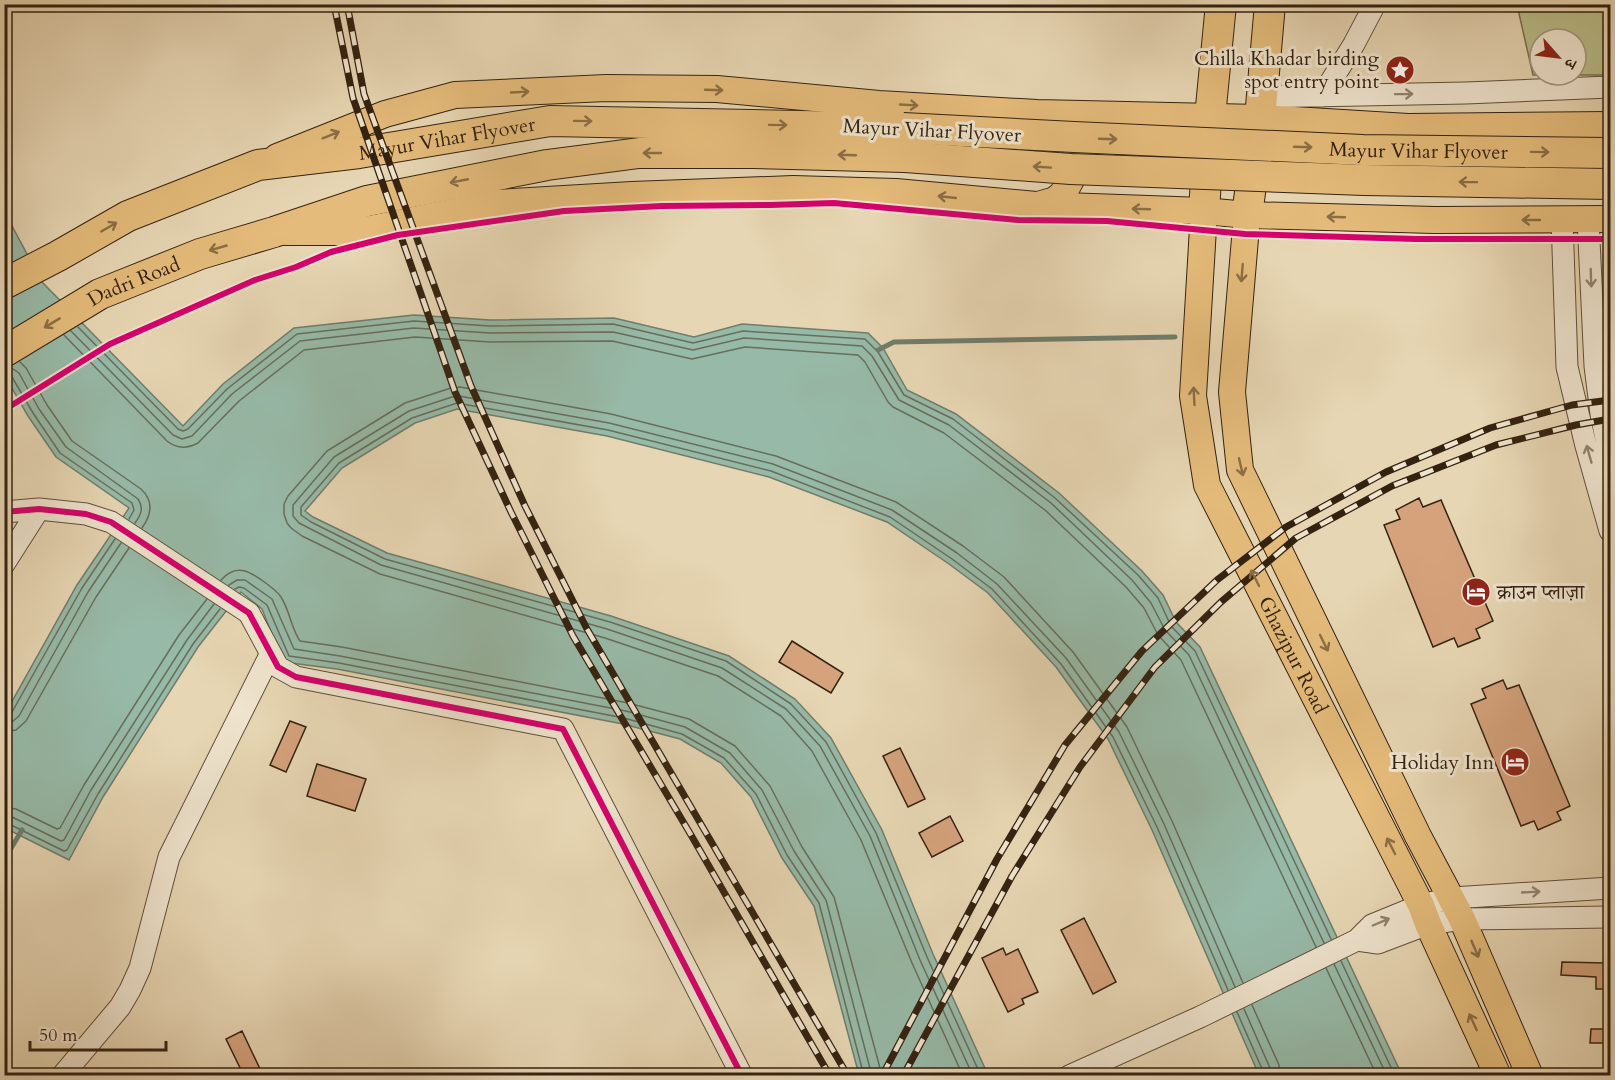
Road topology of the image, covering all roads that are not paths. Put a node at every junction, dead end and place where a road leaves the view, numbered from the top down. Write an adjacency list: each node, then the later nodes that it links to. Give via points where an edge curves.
1 (1221, 4): 8 (highway)
2 (1270, 4): 6 (highway)
3 (1375, 4): 5 (street)
4 (1611, 87): 5 (street, one-way to 4)
5 (1322, 96): 6 (street)
6 (1261, 108): 8 (main road); 9 (main road, via 1408,127); 15 (highway)
7 (1036, 112): 8 (main road); 11 (main road, one-way to 7, via 385,114 455,95 606,88 717,89 879,104); 13 (main road, via 1064,128 1077,156 1075,172 1067,187 1056,199)
8 (1210, 117): 14 (highway)
9 (1611, 124)
10 (1611, 153): 11 (highway, Mayur Vihar Flyover, one-way to 10, bridge, via 359,153 550,121 903,128 1363,150)
11 (258, 165): 19 (highway, one-way to 11, via 128,216)
12 (1611, 184): 18 (highway, Mayur Vihar Flyover, one-way to 18, bridge, via 1352,180 1071,169 882,156 639,153 546,165 367,201)
13 (1036, 205): 14 (main road, one-way to 13); 18 (main road, one-way to 18, via 896,192 793,189 496,203 356,232)
14 (1204, 211): 15 (main road); 29 (main road, Ghazipur Road, one-way to 14, via 1207,485 1193,396)
15 (1247, 215): 16 (main road, one-way to 15); 28 (main road, Ghazipur Road, one-way to 28, via 1232,392 1240,470)
16 (1562, 219): 17 (main road); 24 (street, one-way to 16, via 1567,367)
17 (1599, 219): 21 (street, one-way to 21, via 1595,366)
18 (274, 232): 20 (highway, Dadri Road, one-way to 20, via 200,254 100,294)
19 (4, 284)
20 (4, 352)
21 (1611, 459)
22 (39, 509): 23 (street); 25 (street); 26 (street, via 86,514 111,522 249,613)
23 (4, 512)
24 (1611, 531)
25 (4, 564)
26 (270, 655): 31 (street, via 169,857 140,968 130,990); 32 (street, via 278,667 296,677 562,729)
27 (1611, 888): 28 (street, one-way to 27)
28 (1457, 908): 29 (street); 30 (street); 35 (main road, Ghazipur Road, one-way to 35)
29 (1418, 917): 33 (street, via 1378,943 1357,940); 34 (main road, Ghazipur Road, one-way to 29)
30 (1611, 917)
31 (62, 1076)
32 (742, 1076)
33 (1069, 1076)
34 (1498, 1076)
35 (1530, 1076)

